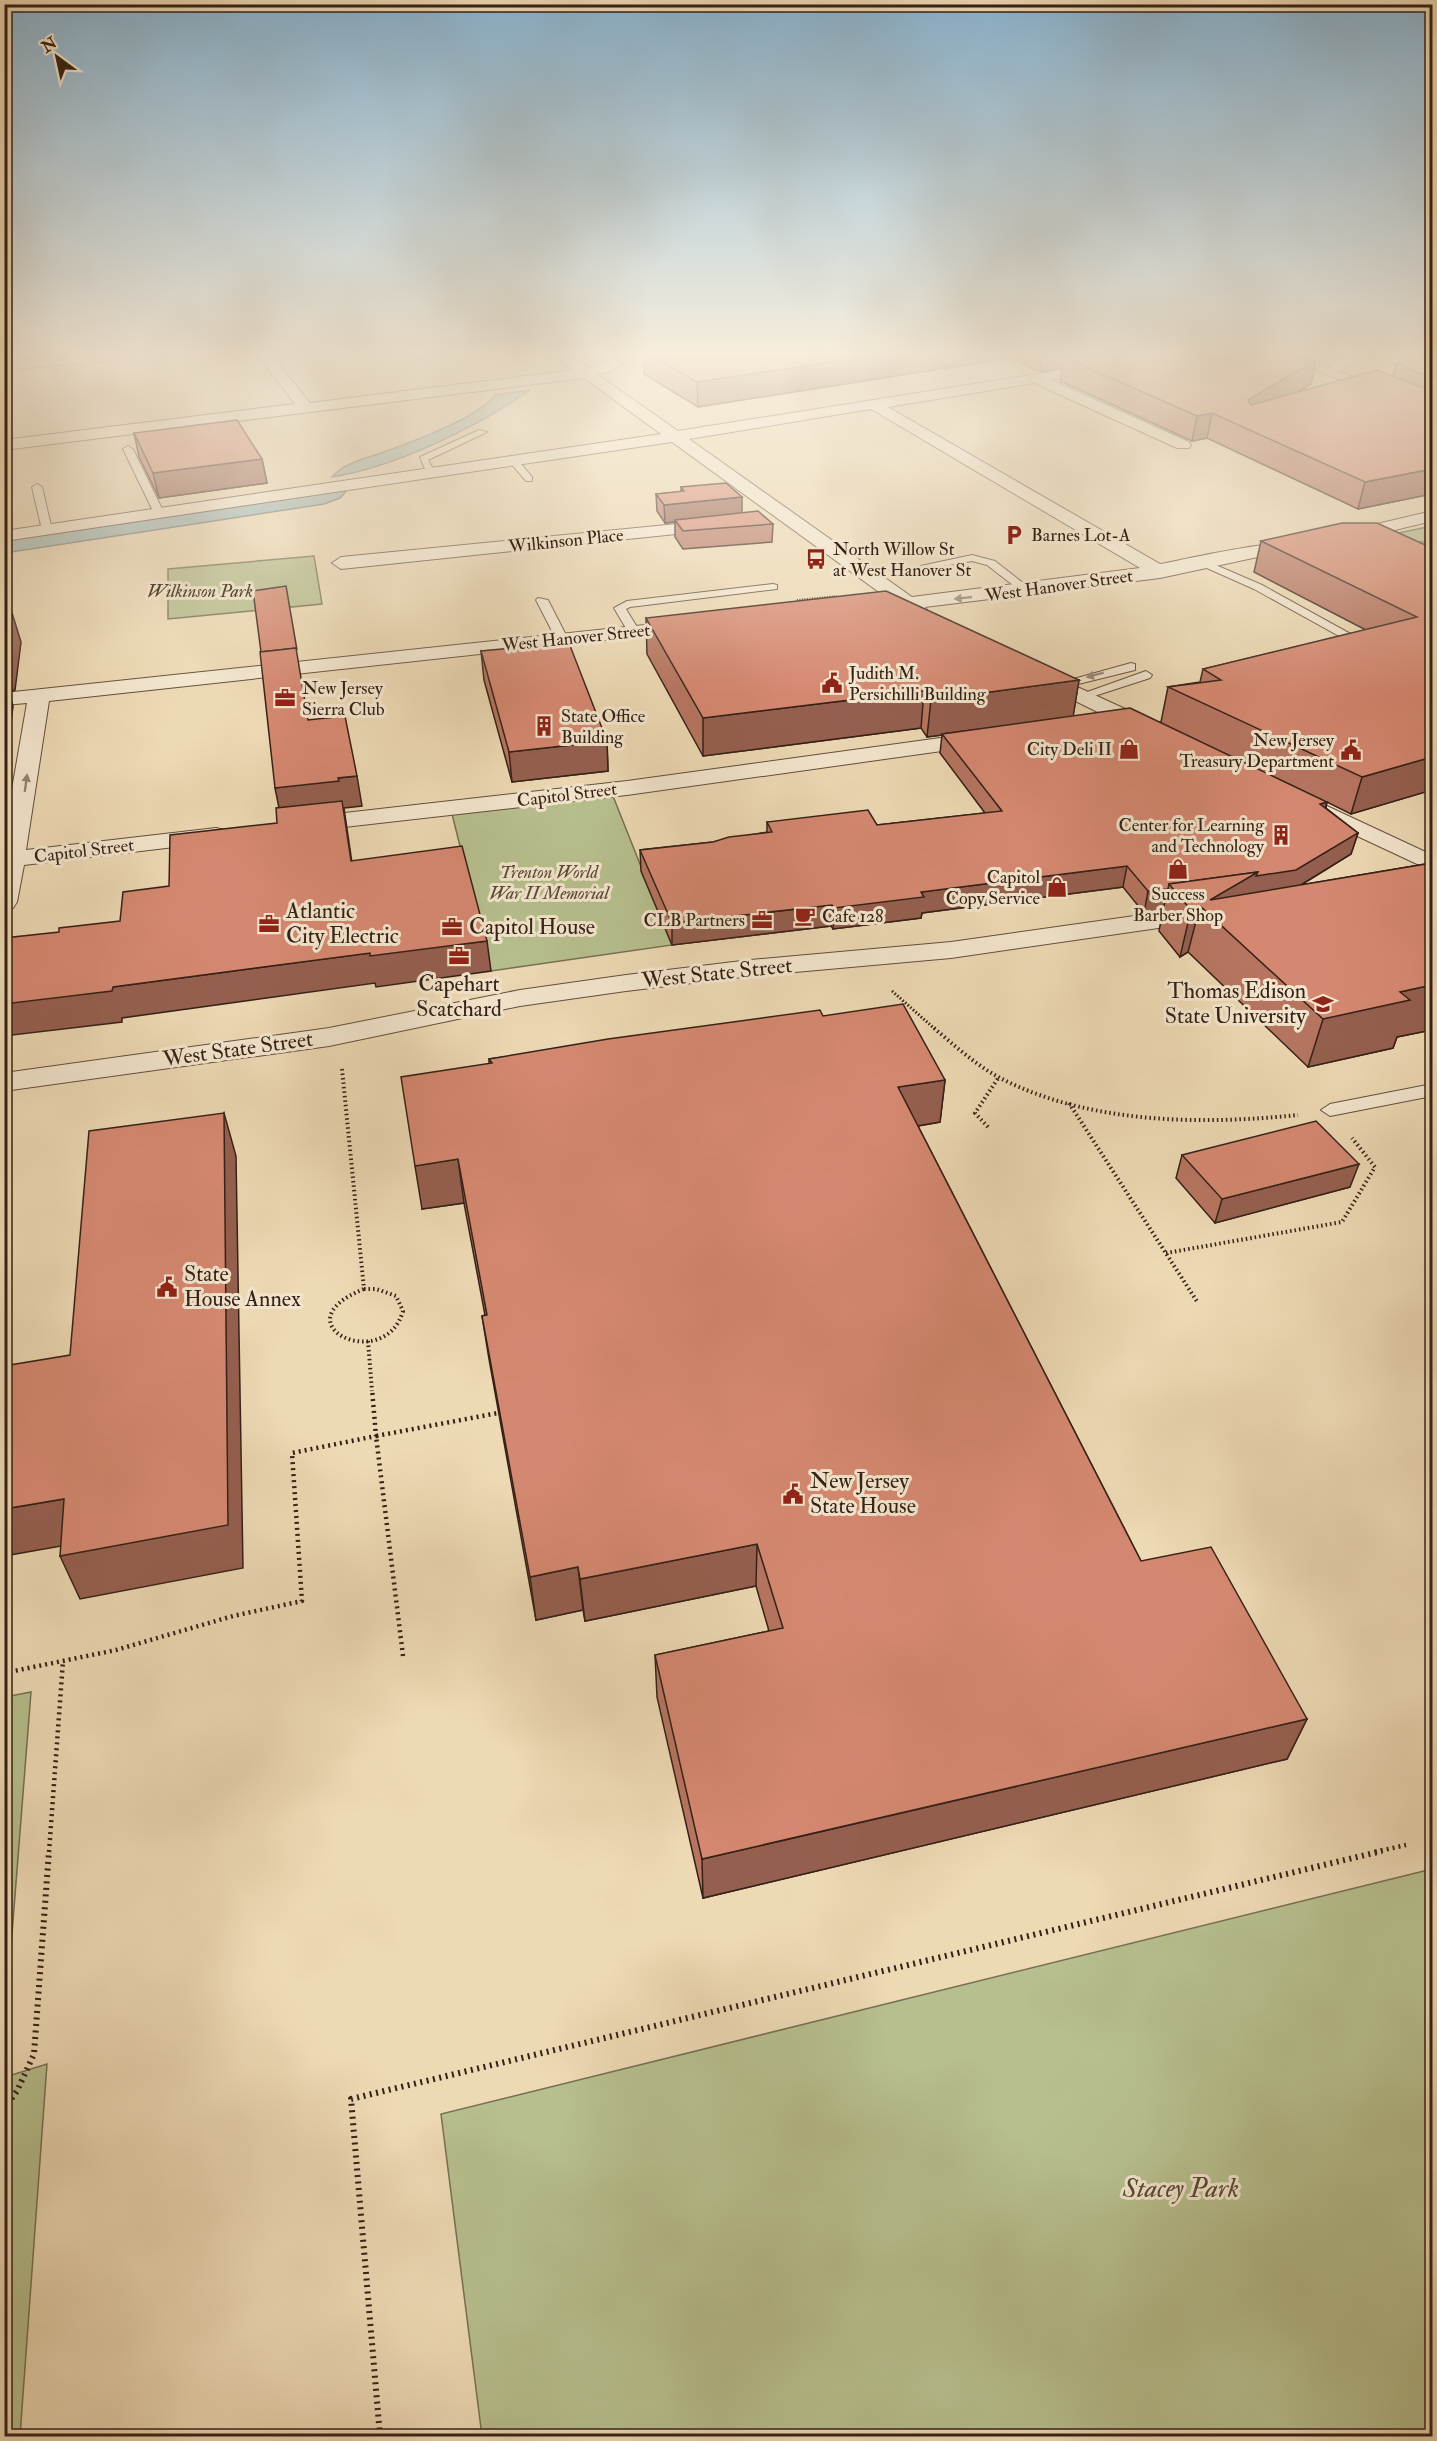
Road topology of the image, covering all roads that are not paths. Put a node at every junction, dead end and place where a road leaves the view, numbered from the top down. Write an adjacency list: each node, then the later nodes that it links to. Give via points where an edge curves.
1 (136, 466): 10 (lane)
2 (427, 466): 7 (lane)
3 (472, 466): 7 (street)
4 (518, 466): 8 (lane)
5 (715, 466): 12 (street)
6 (979, 466): 22 (street)
7 (430, 472): 10 (street)
8 (529, 479)
9 (37, 488): 15 (lane)
10 (159, 513): 15 (street)
11 (1432, 516): 17 (street, via 1352,534)
12 (790, 518): 13 (street); 26 (street)
13 (761, 521)
14 (740, 523): 20 (street, Wilkinson Place)
15 (47, 530): 16 (street)
16 (4, 536)
17 (1325, 547): 18 (street, West Hanover Street); 19 (street, West Hanover Street, via 1267,550)
18 (1382, 547)
19 (1204, 562): 22 (street, West Hanover Street); 32 (lane)
20 (341, 563)
21 (921, 567): 24 (lane, via 972,558 991,562)
22 (1160, 572): 24 (street, West Hanover Street)
23 (773, 587): 30 (lane, via 627,604 620,608)
24 (1026, 590): 26 (street, West Hanover Street, one-way to 26)
25 (542, 600): 31 (lane)
26 (907, 604): 27 (street, West Hanover Street); 28 (street)
27 (847, 610)
28 (933, 621)
29 (715, 624): 30 (street, West Hanover Street)
30 (634, 632): 31 (street, West Hanover Street)
31 (561, 639): 37 (street, West Hanover Street)
32 (1378, 652)
33 (1016, 664): 36 (street)
34 (1131, 667): 36 (lane, one-way to 36)
35 (1146, 675): 38 (lane)
36 (1058, 685): 38 (street)
37 (39, 695): 39 (street, West Hanover Street); 47 (street, one-way to 37)
38 (1082, 696): 40 (street)
39 (4, 699)
40 (1128, 718): 41 (street); 43 (street)
41 (1087, 725)
42 (1010, 735): 45 (street, Capitol Street, via 627,788)
43 (1170, 738)
44 (1284, 793): 48 (street)
45 (277, 828)
46 (243, 832): 47 (street, Capitol Street)
47 (8, 860): 49 (street)
48 (1432, 864)
49 (4, 903)
50 (1227, 910): 51 (street, West State Street, via 1012,943 602,986 520,998 328,1037)
51 (4, 1082)
52 (1432, 1090): 53 (lane)
53 (1330, 1110)

